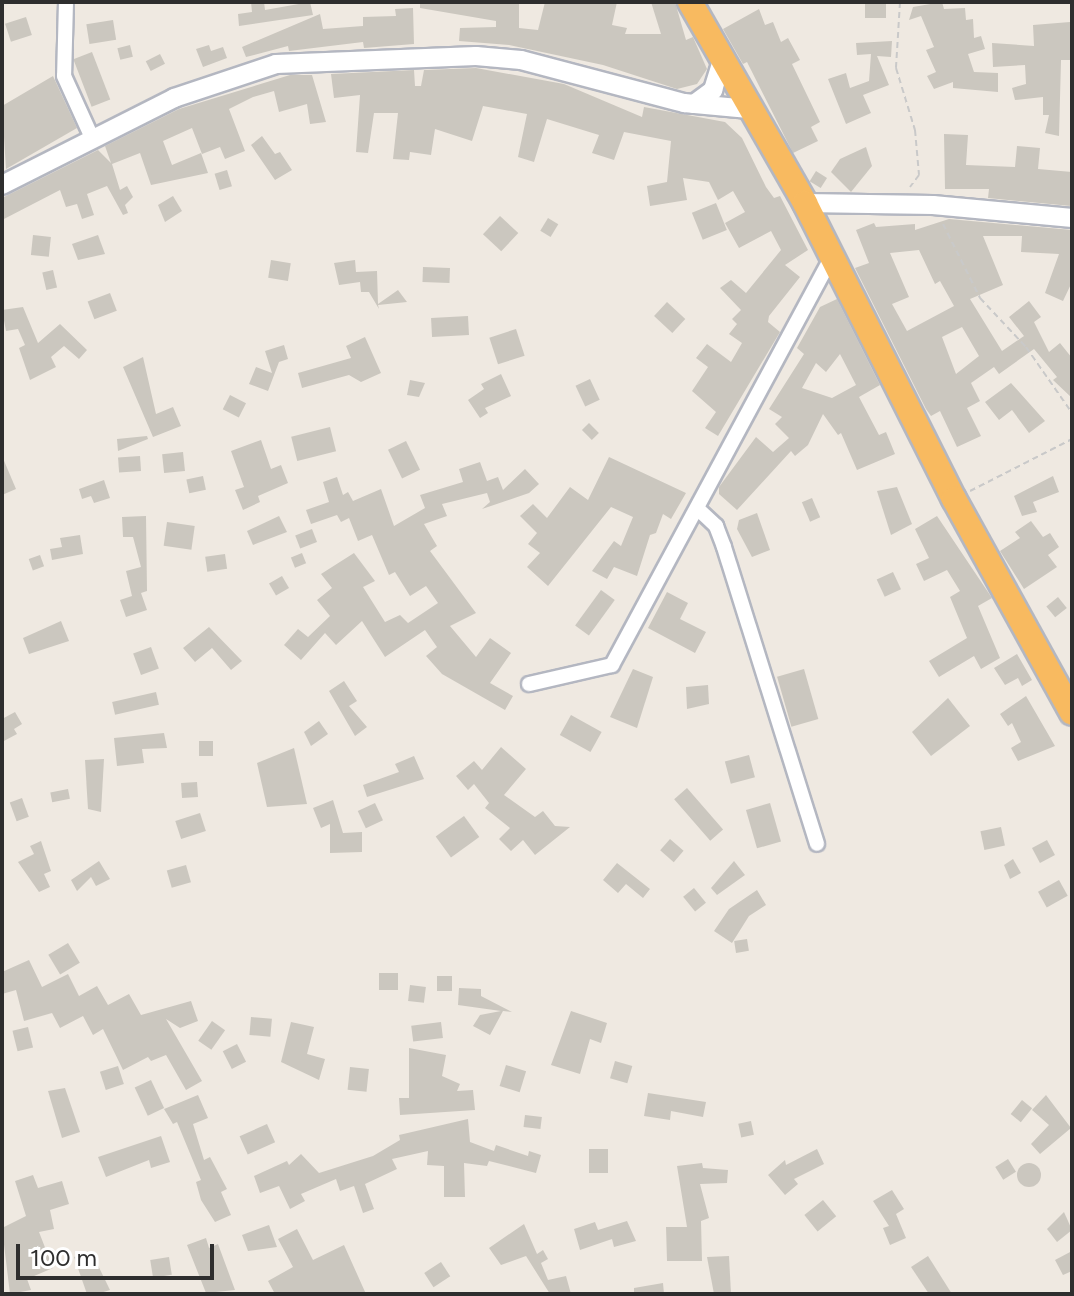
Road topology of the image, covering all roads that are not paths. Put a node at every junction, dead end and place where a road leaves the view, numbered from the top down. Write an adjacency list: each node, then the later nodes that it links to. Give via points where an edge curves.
1 (66, 2): 6 (street, via 64,76)
2 (690, 2): 3 (highway)
3 (722, 60): 4 (street, via 713,90); 5 (highway)
4 (694, 104): 5 (street); 6 (street, via 521,60 449,54 360,58 276,64 246,72 161,104)
5 (749, 109): 8 (highway)
6 (93, 140): 7 (street)
7 (2, 185)
8 (805, 203): 9 (street, via 933,205); 10 (highway)
9 (1072, 218)
10 (830, 260): 11 (street); 13 (highway)
11 (698, 509): 12 (street, via 612,665); 14 (street, via 716,526 724,547)
12 (529, 684)
13 (1072, 713)
14 (817, 844)

